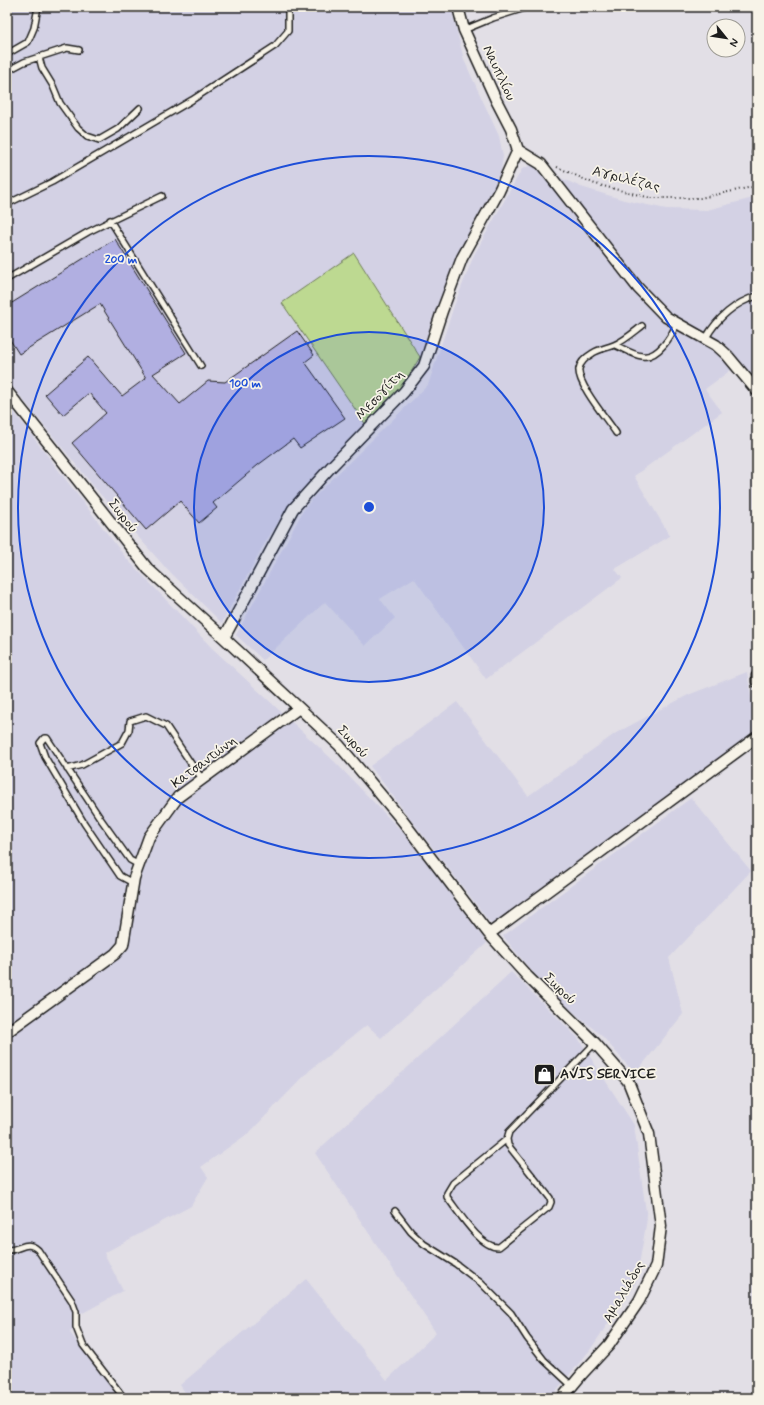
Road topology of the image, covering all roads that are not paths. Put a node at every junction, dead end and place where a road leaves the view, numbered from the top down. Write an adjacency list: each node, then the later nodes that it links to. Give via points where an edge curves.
1 (38, 7): 7 (lane, via 28,42)
2 (287, 7): 13 (lane, via 288,31 275,46 192,100 52,182)
3 (458, 7): 5 (street, Ναυπλίου)
4 (528, 7): 5 (lane)
5 (464, 30): 11 (street, Ναυπλίου, via 511,129)
6 (79, 50): 8 (lane, via 67,48)
7 (7, 54)
8 (39, 57): 9 (lane); 10 (lane, via 60,103 87,136 99,140 118,129)
9 (7, 71)
10 (140, 108)
11 (518, 150): 17 (street, via 541,164 638,288 666,317); 25 (street, Μεσογίτη, via 499,191 462,258 424,366 404,392 293,509)
12 (162, 196): 14 (lane)
13 (7, 204)
14 (110, 220): 15 (lane); 21 (lane)
15 (7, 279)
16 (757, 296): 19 (lane, via 746,299 726,313)
17 (677, 323): 19 (street); 20 (lane, via 667,342 650,356 643,356)
18 (642, 326): 20 (lane)
19 (706, 338): 23 (street, via 727,355)
20 (615, 345): 24 (lane, via 594,352 585,359 579,369 582,384)
21 (201, 366)
22 (7, 391): 25 (street, Σωρού, via 148,570)
23 (757, 391)
24 (616, 433)
25 (224, 638): 28 (street, Σωρού)
26 (757, 676): 27 (street)
27 (757, 682)
28 (299, 708): 31 (street, Κατσαντώνη); 34 (street, Σωρού, via 339,745 397,814)
29 (757, 737): 34 (street)
30 (67, 769): 31 (lane, via 82,764 122,742 129,730 130,721 146,716 166,726); 32 (lane, via 130,860); 33 (lane, via 47,738 44,738 40,743 45,757 84,823 120,876)
31 (203, 780): 32 (street, Κατσαντώνη, via 178,797 149,837)
32 (139, 865): 33 (street, Κατσαντώνη)
33 (133, 883): 35 (street, Κατσαντώνη, via 123,945 115,954)
34 (489, 934): 36 (street, Σωρού, via 528,977)
35 (7, 1032)
36 (595, 1043): 37 (street, Σωρού, via 628,1081); 38 (lane, via 516,1124)
37 (649, 1134): 41 (street, Αμαλιάδος, via 661,1226 656,1266 639,1300 610,1345)
38 (507, 1139): 38 (lane, via 508,1145 551,1202 549,1207 495,1248 479,1238 447,1197 447,1193 453,1183)
39 (395, 1211): 41 (lane, via 424,1244 468,1273 501,1303 544,1360)
40 (7, 1250): 42 (lane, via 34,1245 38,1250 72,1301 76,1312 76,1327 83,1345)
41 (572, 1386): 43 (street, Αμαλιάδος)
42 (124, 1398)
43 (562, 1398)

